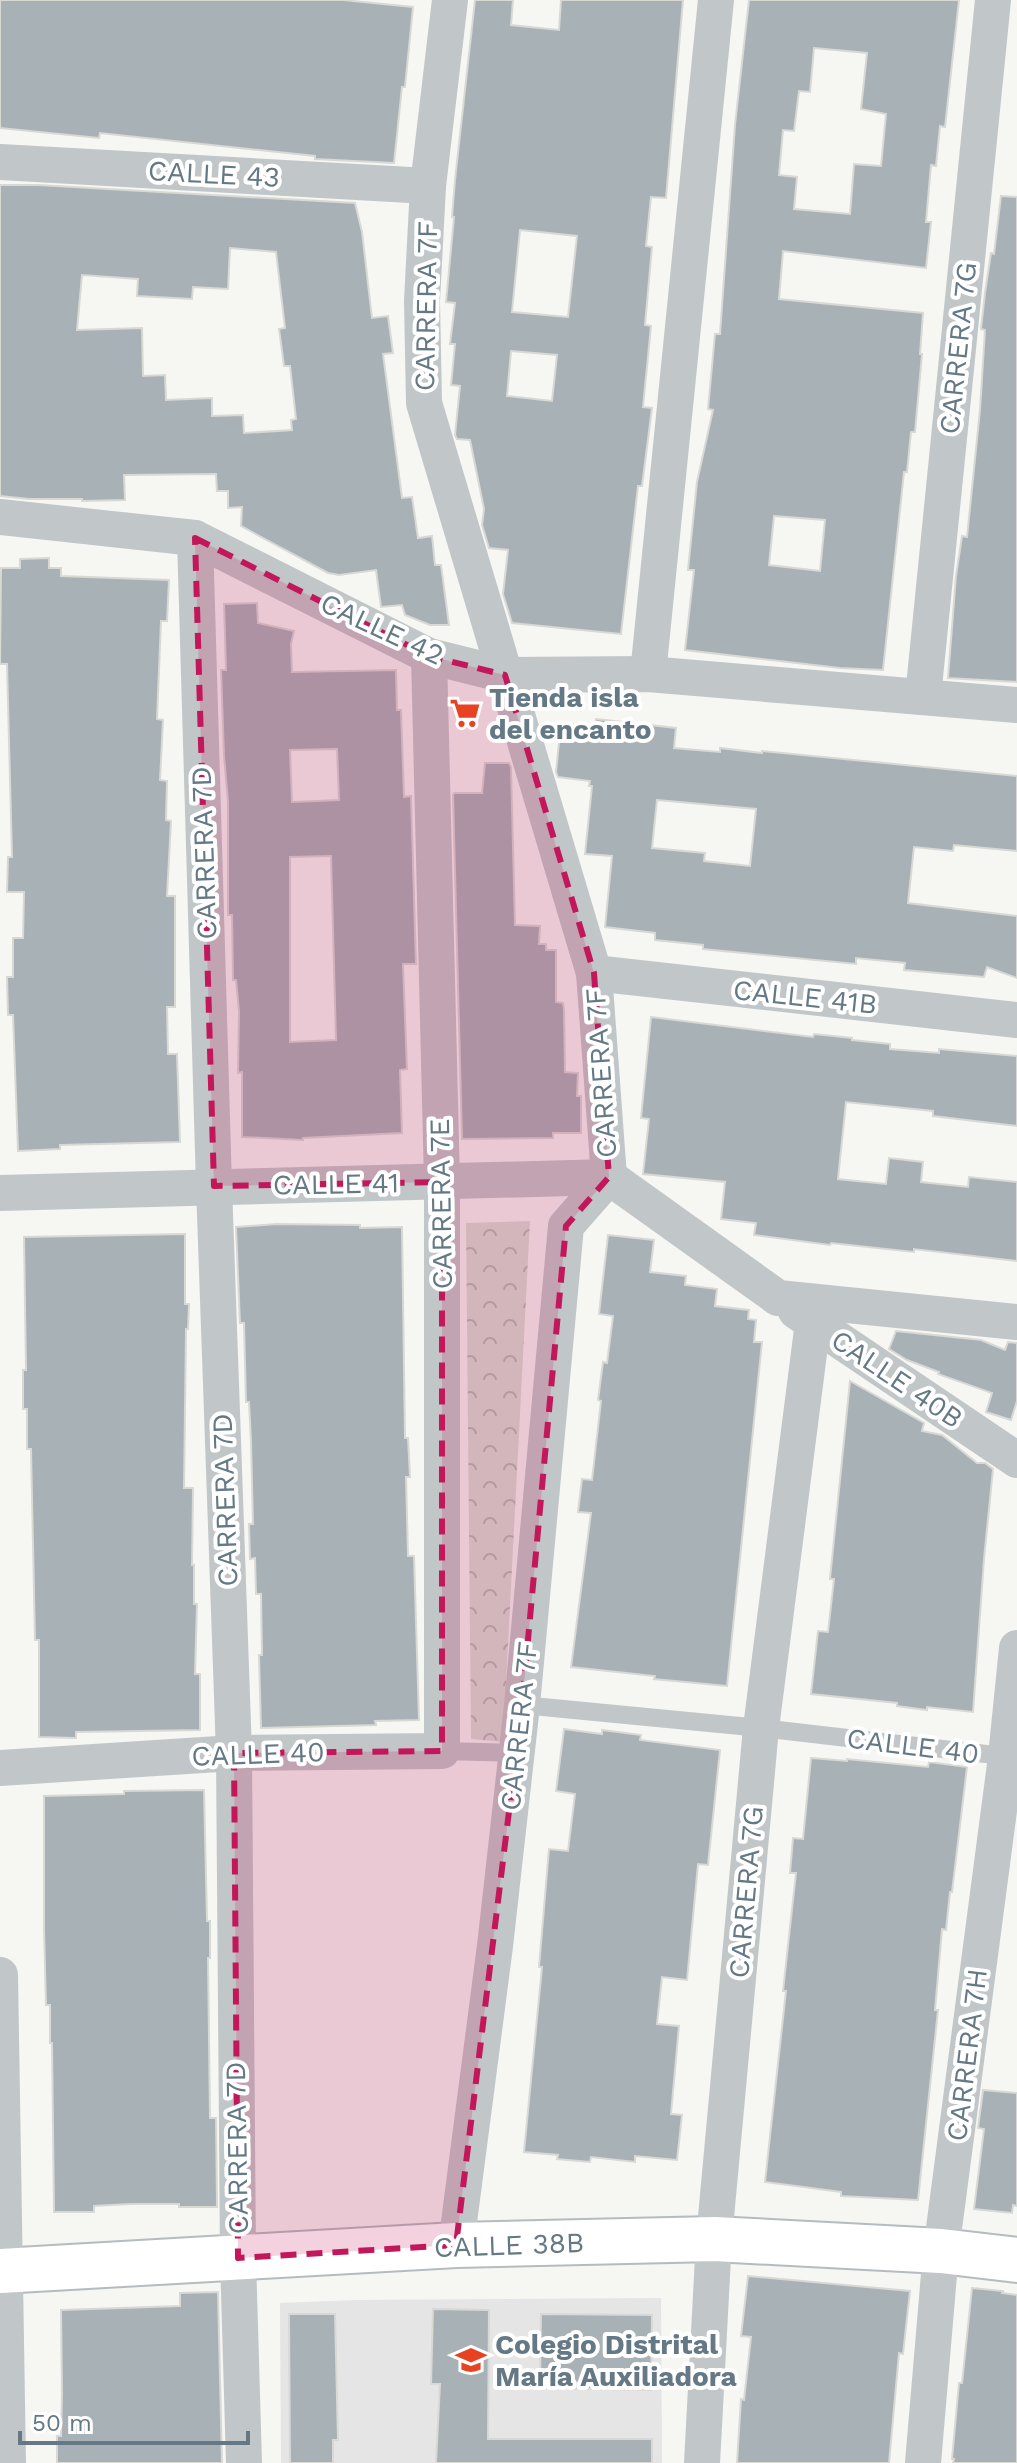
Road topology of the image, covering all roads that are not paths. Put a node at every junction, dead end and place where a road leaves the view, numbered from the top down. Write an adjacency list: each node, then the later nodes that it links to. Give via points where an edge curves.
1 (450, 0): 5 (street, CARRERA 7F)
2 (716, 0): 9 (street)
3 (993, 0): 11 (street, CARRERA 7G)
4 (0, 162): 5 (street, CALLE 43)
5 (428, 186): 10 (street, CARRERA 7F, via 424,403)
6 (0, 517): 7 (street, CALLE 42)
7 (195, 538): 8 (street, CALLE 42); 17 (street, CARRERA 7D)
8 (429, 656): 10 (street, CALLE 42); 16 (street, CARRERA 7E)
9 (648, 674): 10 (street, CALLE 42); 11 (street, CALLE 42)
10 (505, 675): 13 (street, CARRERA 7F)
11 (923, 697): 12 (street, CALLE 42)
12 (1017, 705)
13 (594, 973): 14 (street, CALLE 41B); 15 (street, CARRERA 7F)
14 (1017, 1020)
15 (609, 1177): 16 (street, CALLE 41); 19 (street); 24 (street, CARRERA 7F, via 566,1226)
16 (442, 1182): 17 (street, CALLE 41); 26 (street, CARRERA 7E)
17 (214, 1186): 18 (street, CALLE 41); 27 (street, CARRERA 7D)
18 (0, 1193)
19 (778, 1298): 20 (street, CALLE 40B); 21 (street)
20 (813, 1322): 22 (street, CALLE 40B); 25 (street, CARRERA 7G)
21 (1017, 1322)
22 (1017, 1460)
23 (1017, 1648): 29 (street, CARRERA 7H)
24 (522, 1705): 25 (lane, CALLE 40); 28 (street, CARRERA 7F)
25 (761, 1728): 29 (lane, CALLE 40); 32 (street, CARRERA 7G)
26 (442, 1751): 27 (street, CALLE 40); 28 (lane, CALLE 40)
27 (234, 1753): 30 (street, CALLE 40); 35 (street, CARRERA 7D)
28 (516, 1753): 33 (street, CARRERA 7F)
29 (1011, 1757): 34 (street, CARRERA 7H)
30 (0, 1768)
31 (0, 1975): 37 (street)
32 (714, 2239): 33 (street, CALLE 38B); 34 (street, CALLE 38B); 40 (street, CARRERA 7G)
33 (456, 2245): 35 (street, CALLE 38B)
34 (941, 2251): 36 (street, CALLE 38B); 41 (street, CARRERA 7H)
35 (238, 2258): 37 (street, CALLE 38B); 39 (street, CARRERA 7D)
36 (1017, 2260)
37 (2, 2271): 38 (street)
38 (8, 2463)
39 (244, 2463)
40 (702, 2463)
41 (923, 2463)

